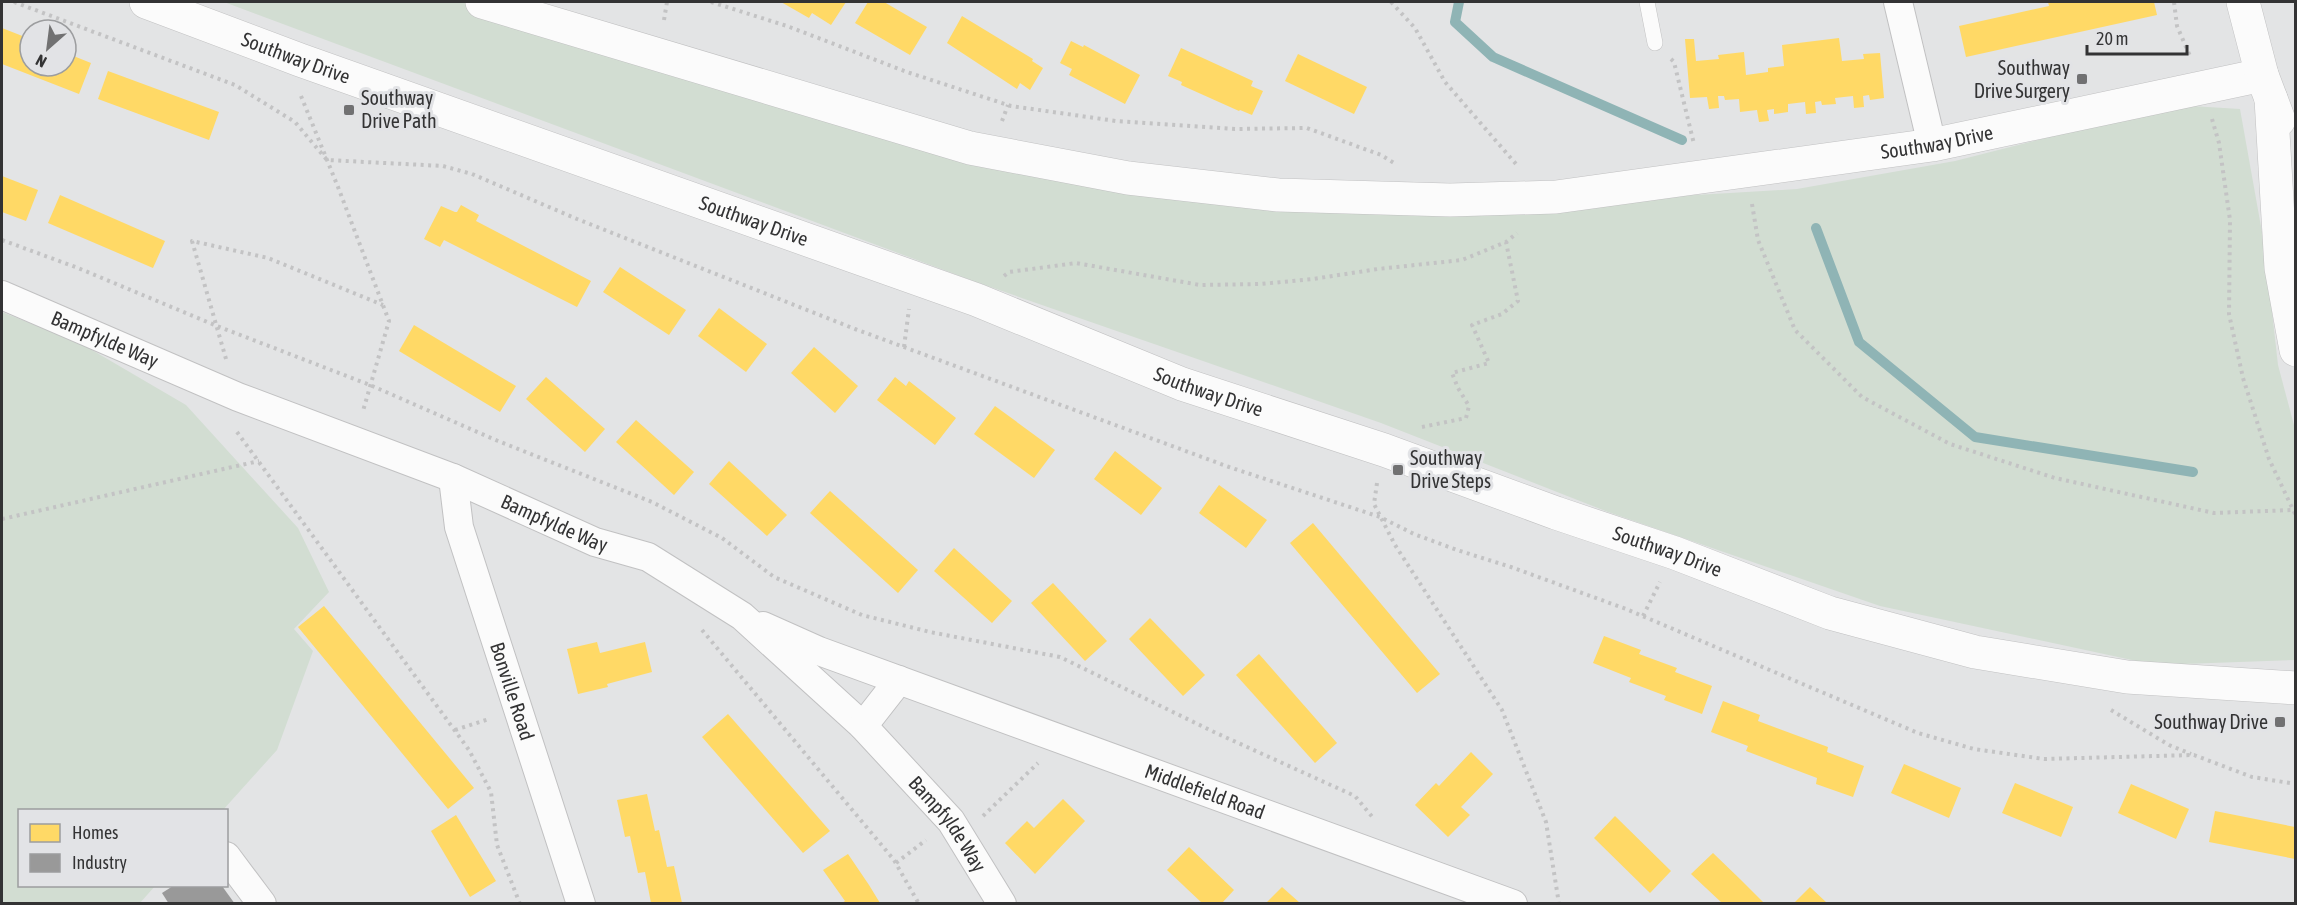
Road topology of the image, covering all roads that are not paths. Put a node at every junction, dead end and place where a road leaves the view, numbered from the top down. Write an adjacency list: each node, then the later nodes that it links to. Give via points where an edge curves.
1 (146, 2): 15 (street, Southway Drive, via 977,300 1182,384 1383,450 1830,613 1975,652 2127,677)
2 (482, 2): 8 (street, Southway Drive, via 970,148 1128,178 1278,195 1429,200 1556,197)
3 (1647, 2): 6 (lane)
4 (1898, 2): 8 (street)
5 (2243, 2): 7 (street)
6 (1655, 42)
7 (2267, 87): 8 (street, Southway Drive, via 2204,88); 9 (street); 11 (street, via 2281,268)
8 (1932, 145)
9 (2295, 164)
10 (2, 295): 12 (street, Bampfylde Way, via 238,397)
11 (2295, 350)
12 (453, 478): 13 (street, Bampfylde Way, via 596,542 648,557); 19 (street, Bonville Road, via 459,527)
13 (742, 616): 14 (street, Middlefield Road, via 819,651); 16 (street, Bampfylde Way)
14 (899, 680): 16 (street); 21 (street, Middlefield Road)
15 (2295, 688)
16 (863, 726): 20 (street, Bampfylde Way, via 956,829)
17 (228, 859): 18 (street)
18 (262, 903)
19 (581, 903)
20 (1002, 903)
21 (1513, 903)

